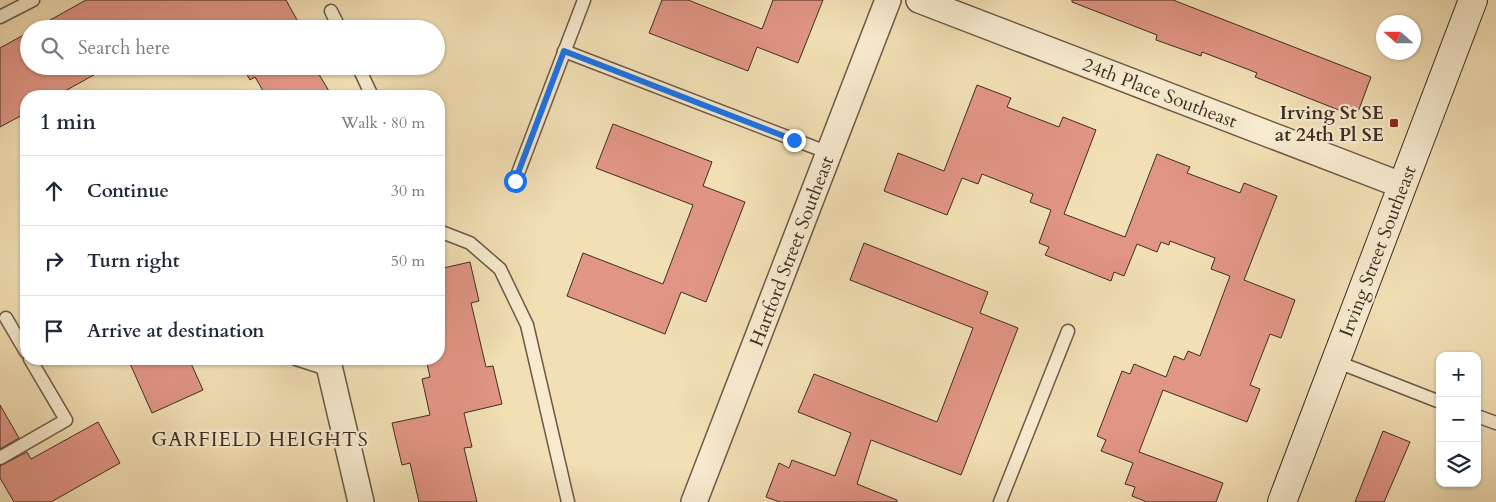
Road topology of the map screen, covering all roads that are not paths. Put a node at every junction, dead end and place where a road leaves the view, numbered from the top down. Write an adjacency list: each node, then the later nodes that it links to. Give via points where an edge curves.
1 (33, 0): 7 (lane)
2 (584, 0): 9 (lane)
3 (888, 0): 12 (street, Hartford Street Southeast)
4 (919, 0): 14 (street, 24th Place Southeast)
5 (1473, 0): 14 (main road, Irving Street Southeast)
6 (331, 12): 8 (lane)
7 (0, 17)
8 (335, 20)
9 (564, 51): 12 (lane); 13 (lane)
10 (362, 75): 11 (lane)
11 (369, 90)
12 (829, 153): 29 (street, Hartford Street Southeast)
13 (515, 181)
14 (1401, 185): 19 (main road, Irving Street Southeast)
15 (445, 233): 28 (lane, via 470,243 500,269 527,325)
16 (6, 318): 18 (lane)
17 (1068, 331): 30 (lane)
18 (20, 342)
19 (1335, 361): 23 (lane); 31 (main road, Irving Street Southeast)
20 (34, 365): 26 (lane, via 66,420)
21 (315, 365): 22 (lane)
22 (330, 370): 27 (street)
23 (1436, 400)
24 (1481, 417): 25 (lane)
25 (1496, 423)
26 (0, 458)
27 (361, 502)
28 (568, 502)
29 (694, 502)
30 (1000, 502)
31 (1282, 502)

